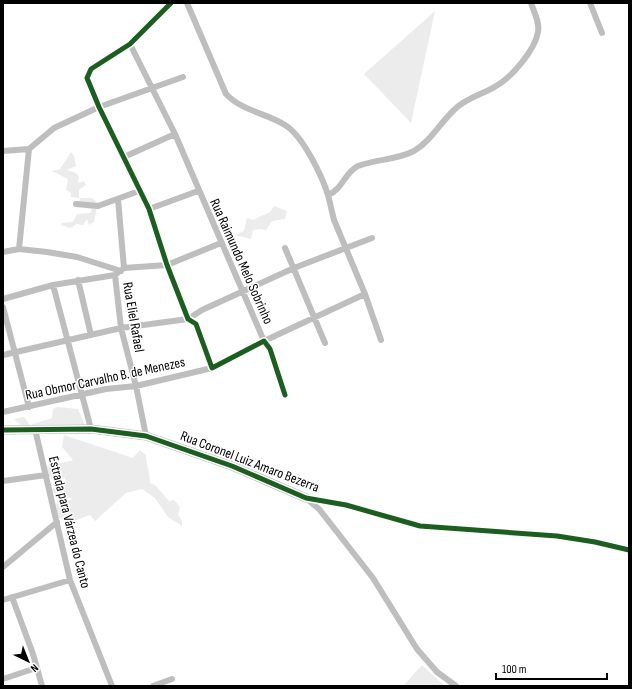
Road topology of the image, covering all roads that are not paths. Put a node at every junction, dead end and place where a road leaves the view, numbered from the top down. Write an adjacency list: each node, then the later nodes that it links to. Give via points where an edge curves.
1 (171, 3): 6 (street)
2 (187, 3): 16 (street, via 226,94 232,101 245,108 286,126 303,145 321,174)
3 (531, 3): 16 (street, via 538,32 522,62 508,78 496,87 474,95 454,110 432,136 414,151 358,167 337,190)
4 (590, 3): 5 (street)
5 (602, 33)
6 (130, 44): 8 (street, Rua Raimundo Melo Sobrinho); 9 (street, via 98,64 87,75)
7 (183, 77): 8 (street)
8 (151, 89): 9 (street); 10 (street, Rua Raimundo Melo Sobrinho)
9 (99, 107): 11 (street, via 54,128); 13 (street)
10 (174, 134): 13 (street); 15 (street, Rua Raimundo Melo Sobrinho)
11 (29, 149): 12 (street); 24 (street)
12 (3, 151)
13 (124, 157): 14 (street)
14 (139, 191): 17 (street); 19 (street)
15 (198, 191): 19 (street); 21 (street, Rua Raimundo Melo Sobrinho)
16 (328, 195): 23 (street, via 334,220)
17 (118, 199): 18 (street, via 98,206); 28 (street)
18 (76, 204)
19 (149, 209): 26 (street)
20 (372, 238): 23 (street)
21 (221, 243): 26 (street); 32 (street, Rua Raimundo Melo Sobrinho)
22 (285, 248): 27 (street)
23 (346, 248): 27 (street); 33 (street)
24 (19, 249): 25 (street); 28 (street, via 76,257)
25 (3, 252)
26 (166, 265): 28 (street); 37 (street)
27 (294, 268): 32 (street); 36 (street)
28 (123, 269): 29 (street)
29 (115, 274): 30 (street); 38 (street, Rua Eliel Rafael)
30 (78, 280): 31 (street); 39 (street)
31 (52, 285): 34 (street); 42 (street)
32 (242, 292): 37 (street); 41 (street, Rua Raimundo Melo Sobrinho)
33 (366, 294): 36 (street, Rua Raimundo Melo Sobrinho); 40 (street)
34 (3, 299)
35 (3, 307): 44 (street)
36 (314, 318): 41 (street, Rua Raimundo Melo Sobrinho); 43 (street)
37 (188, 319): 38 (street); 46 (street, via 196,324)
38 (121, 328): 39 (street); 47 (street, Rua Eliel Rafael)
39 (91, 335): 42 (street)
40 (382, 340)
41 (264, 341): 46 (street, Rua Obmor Carvalho B. de Menezes); 49 (street, via 270,350)
42 (67, 342): 44 (street); 48 (street)
43 (325, 343)
44 (16, 352): 45 (street); 50 (street)
45 (3, 355)
46 (212, 368): 47 (street, Rua Obmor Carvalho B. de Menezes)
47 (136, 386): 48 (street, Rua Obmor Carvalho B. de Menezes); 55 (street, Rua Eliel Rafael)
48 (81, 394): 50 (street, Rua Obmor Carvalho B. de Menezes); 53 (street)
49 (285, 395)
50 (29, 407): 51 (street, Rua Obmor Carvalho B. de Menezes)
51 (3, 412)
52 (35, 429): 53 (street, Rua Coronel Luiz Amaro Bezerra); 54 (street, Rua Coronel Luiz Amaro Bezerra); 56 (street, Estrada para Várzea do Canto)
53 (91, 429): 55 (street, Rua Coronel Luiz Amaro Bezerra)
54 (3, 430)
55 (146, 436): 58 (street, Rua Coronel Luiz Amaro Bezerra, via 232,466)
56 (46, 475): 57 (street); 59 (street, Estrada para Várzea do Canto)
57 (3, 481)
58 (306, 498): 60 (street, Rua Coronel Luiz Amaro Bezerra, via 420,526 557,536); 71 (street, via 319,509 373,578 417,649 437,672)
59 (57, 522): 61 (street); 62 (street, Estrada para Várzea do Canto)
60 (629, 550)
61 (3, 567)
62 (70, 580): 63 (street); 69 (street, Estrada para Várzea do Canto)
63 (12, 597): 64 (street); 65 (street)
64 (3, 600)
65 (36, 668): 66 (street); 68 (street)
66 (3, 679)
67 (172, 679): 70 (street)
68 (42, 686)
69 (112, 686)
70 (153, 686)
71 (456, 686)

